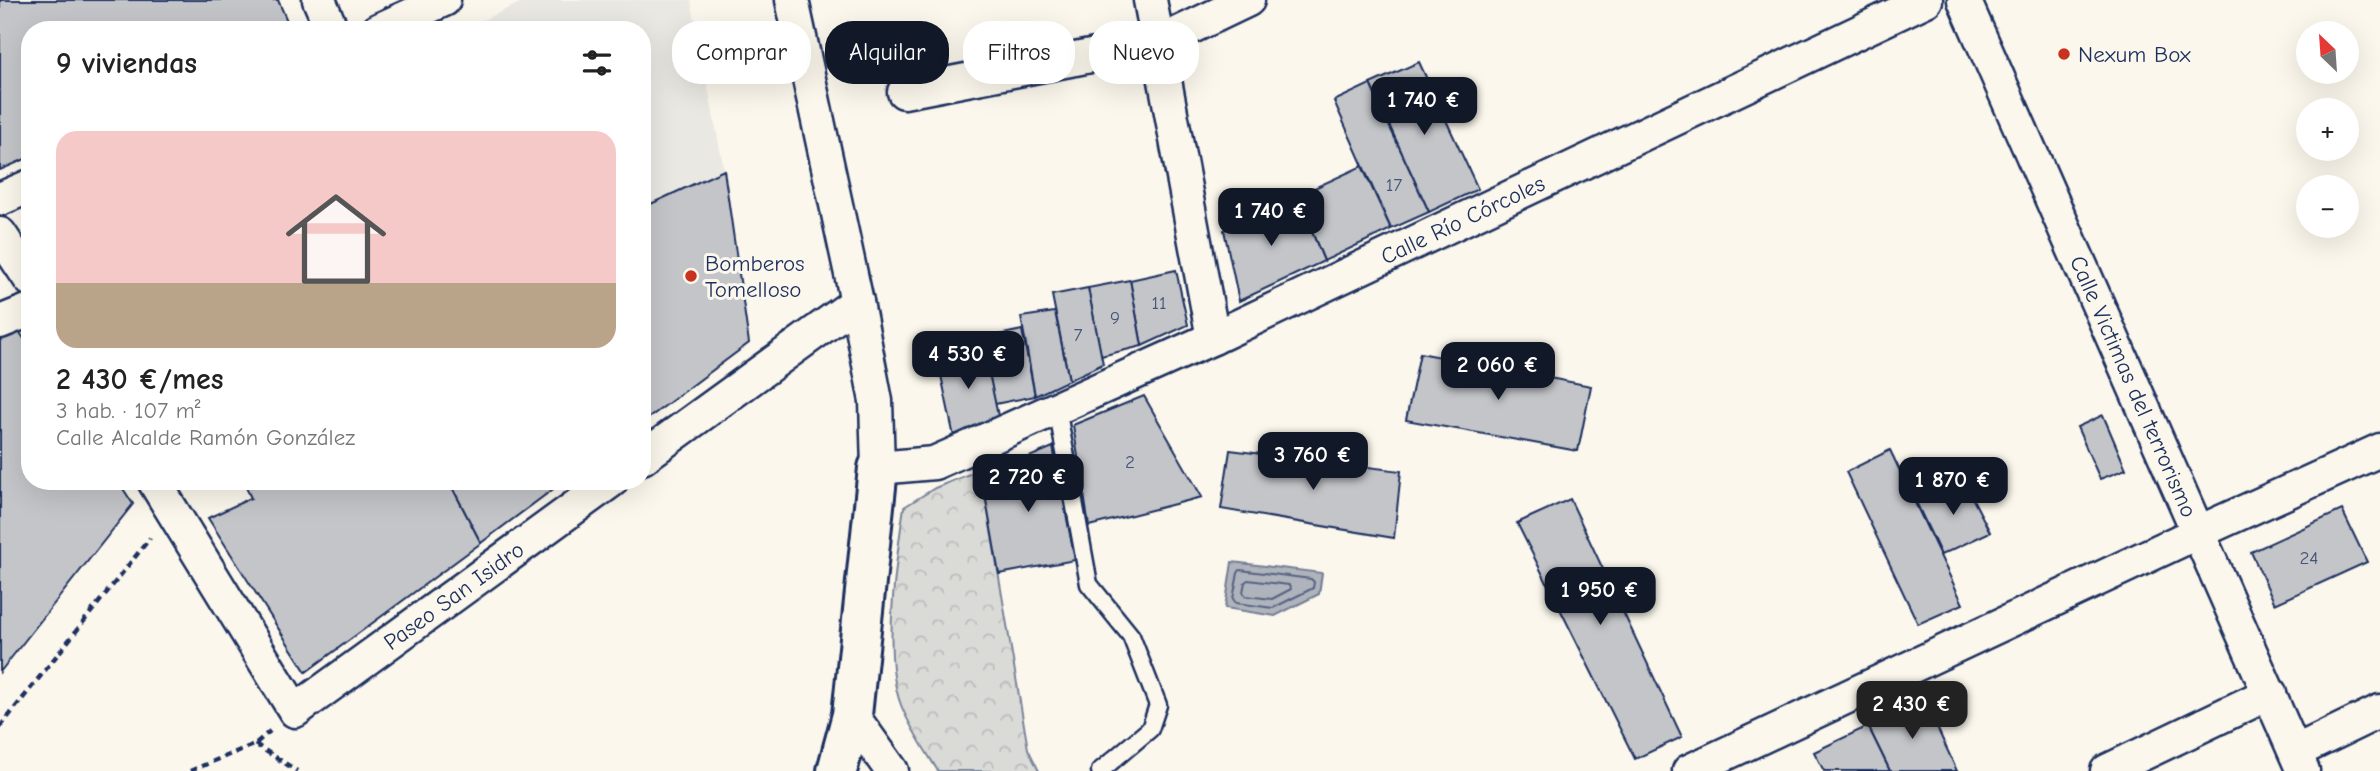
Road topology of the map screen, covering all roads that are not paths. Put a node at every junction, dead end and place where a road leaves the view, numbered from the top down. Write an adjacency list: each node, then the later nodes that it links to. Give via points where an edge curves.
1 (319, 0): 8 (street)
2 (444, 0): 9 (street)
3 (792, 0): 19 (street)
4 (1150, 0): 10 (street)
5 (1248, 0): 11 (street)
6 (1926, 0): 22 (street, Calle Río Córcoles)
7 (1964, 0): 29 (street, Calle Victimas del terrorismo)
8 (328, 21)
9 (398, 21)
10 (1154, 21)
11 (1199, 23)
12 (1089, 56): 14 (street)
13 (1166, 84): 22 (street)
14 (904, 92)
15 (21, 190): 16 (street)
16 (0, 199)
17 (0, 234): 18 (street)
18 (21, 266)
19 (857, 302): 25 (street); 26 (street, via 876,401)
20 (21, 314): 21 (street)
21 (0, 322)
22 (1213, 338): 23 (street, Calle Río Córcoles)
23 (1058, 408): 26 (street, Calle Río Córcoles, via 934,463); 36 (lane, via 1089,583 1131,636 1158,705 1150,730)
24 (2380, 450): 29 (street)
25 (651, 451)
26 (878, 468): 32 (main road)
27 (160, 490): 28 (street, Paseo San Isidro, via 295,711)
28 (599, 490)
29 (2199, 531): 30 (street, Calle Victimas del terrorismo); 37 (street)
30 (2270, 693): 33 (street, Calle Victimas del terrorismo); 38 (street)
31 (2380, 711): 33 (street)
32 (852, 715): 34 (main road); 35 (street)
33 (2299, 761)
34 (837, 771)
35 (892, 771)
36 (1100, 771)
37 (1689, 771)
38 (2107, 771)

